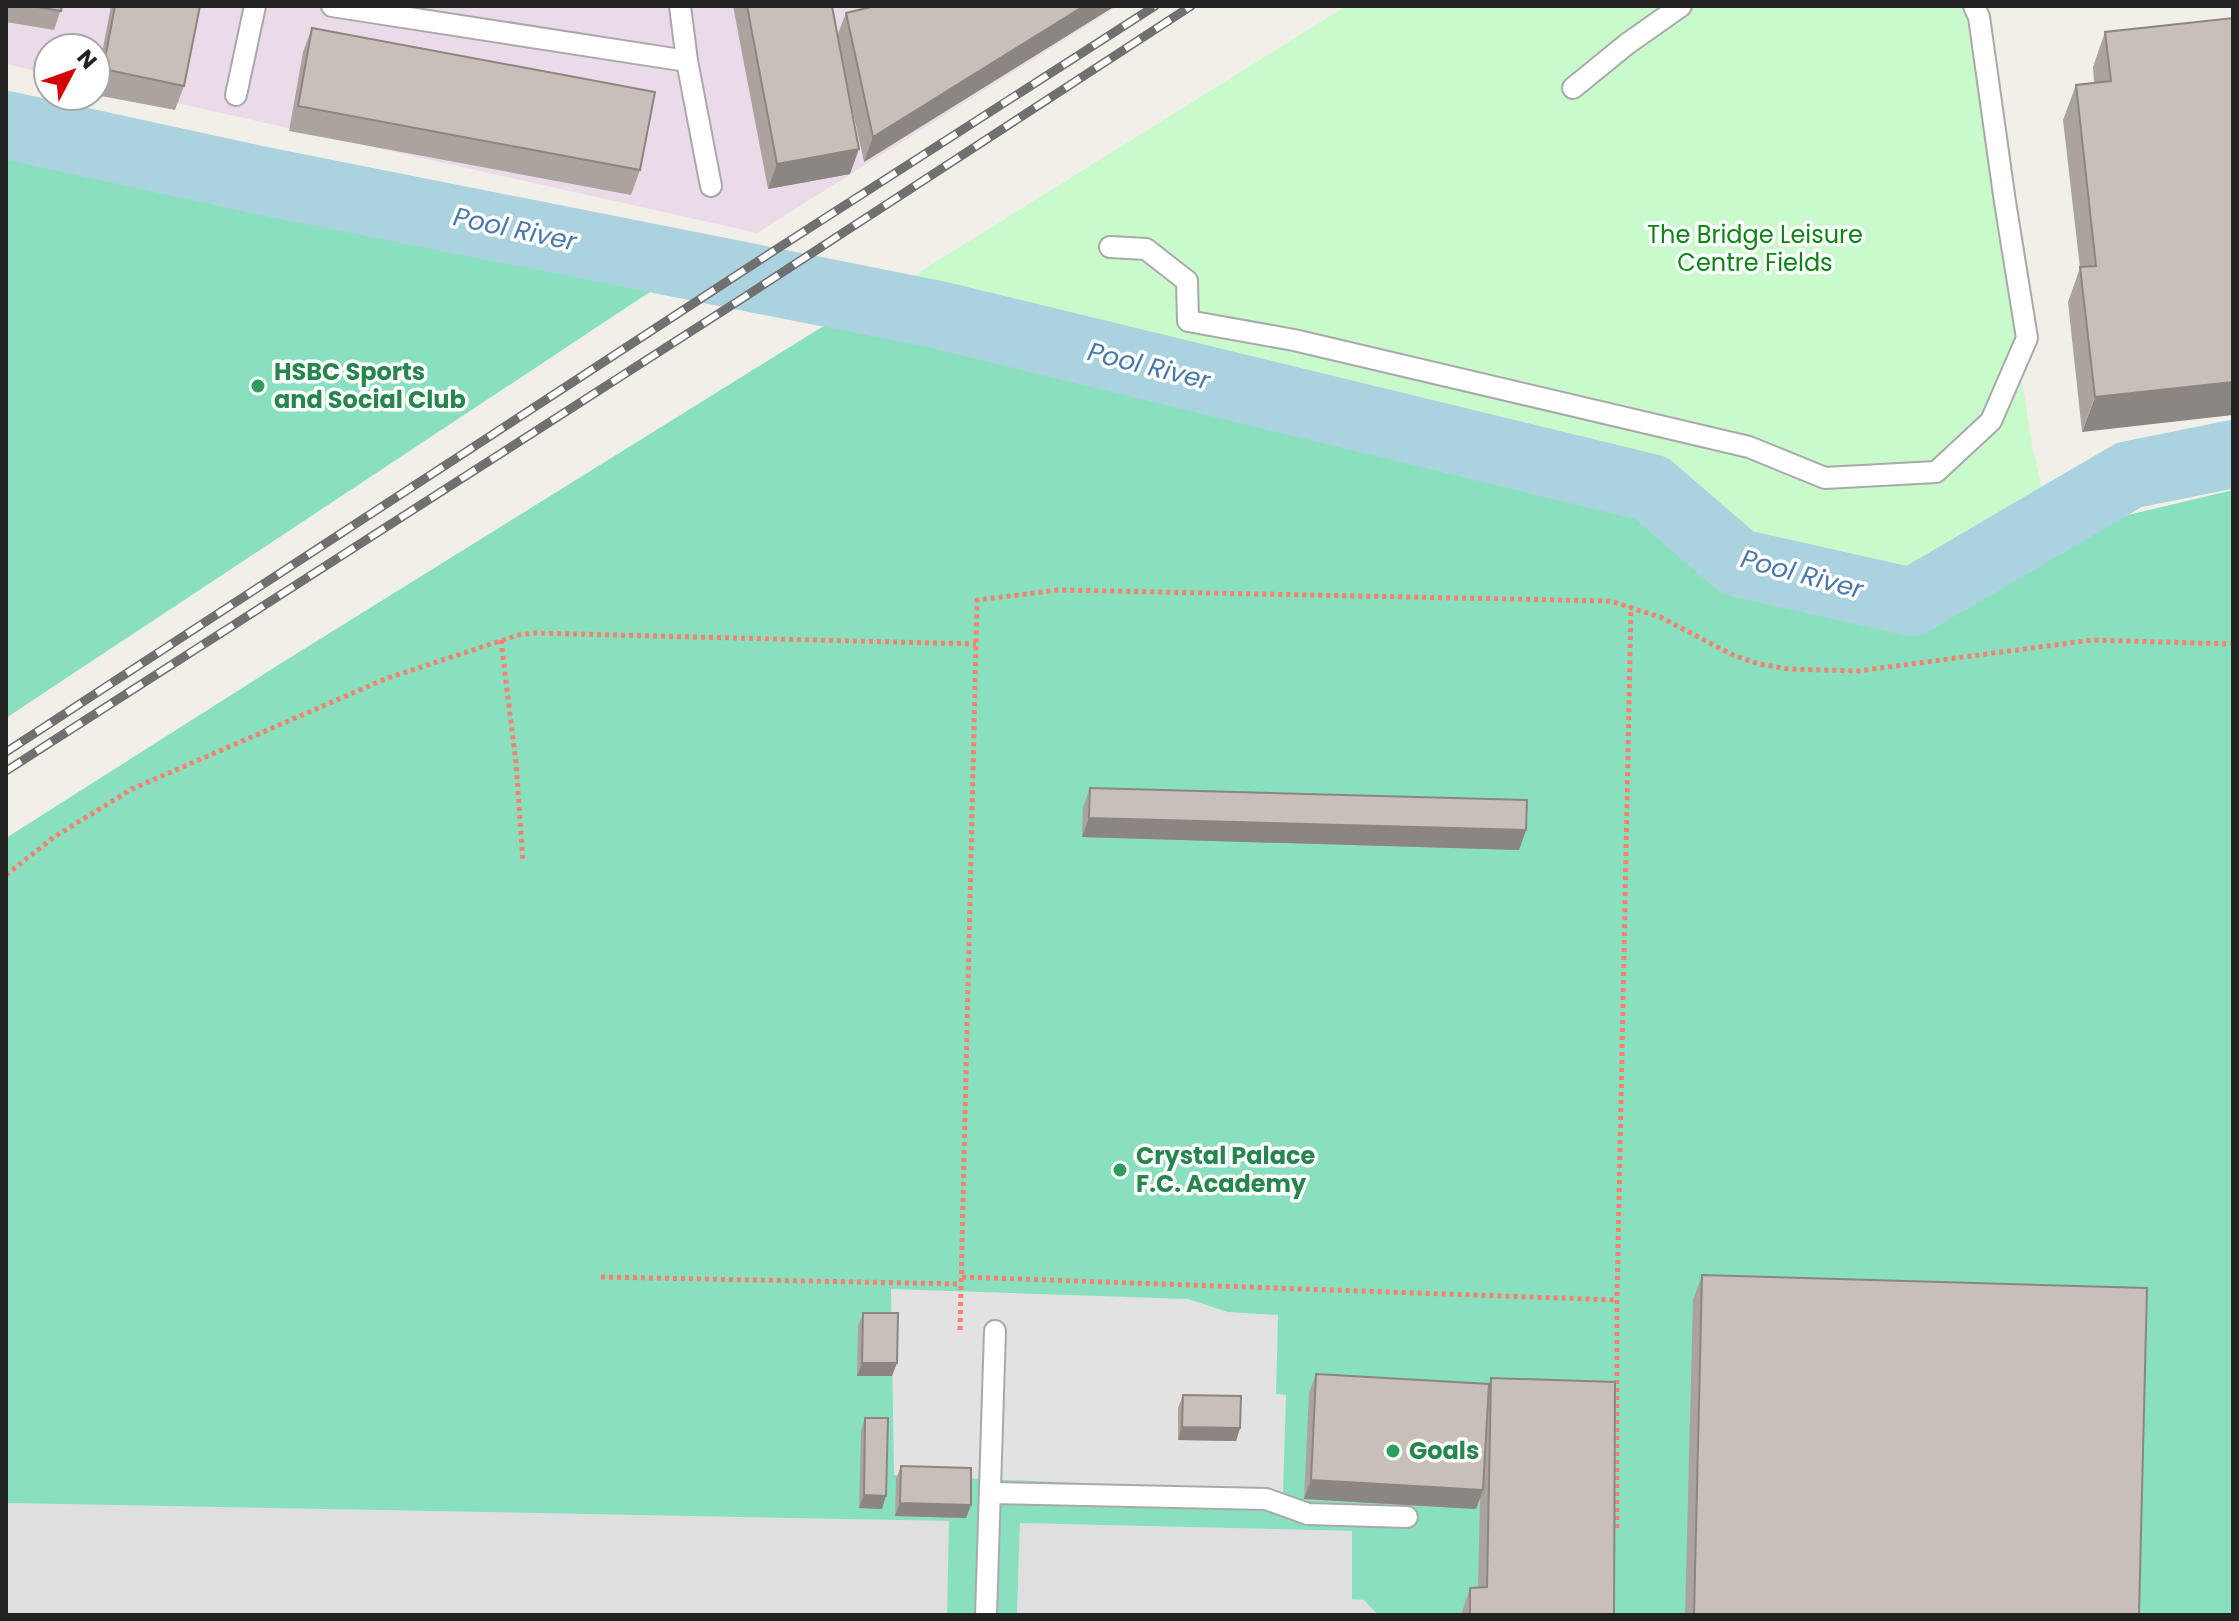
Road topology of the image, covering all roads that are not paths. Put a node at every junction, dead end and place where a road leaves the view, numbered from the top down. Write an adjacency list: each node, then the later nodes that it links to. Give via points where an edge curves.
1 (255, 6): 8 (lane)
2 (332, 6): 6 (lane)
3 (680, 6): 6 (lane)
4 (1681, 6): 7 (lane)
5 (1974, 6): 10 (lane, via 2027,338 1991,421 1936,472 1825,478 1749,447 1294,340 1188,321 1187,281 1146,249)
6 (687, 61): 9 (lane)
7 (1573, 88)
8 (236, 95)
9 (711, 186)
10 (1110, 247)
11 (995, 1331): 12 (lane)
12 (990, 1493): 13 (lane, via 1266,1499 1308,1514); 14 (lane)
13 (1407, 1517)
14 (986, 1615)

